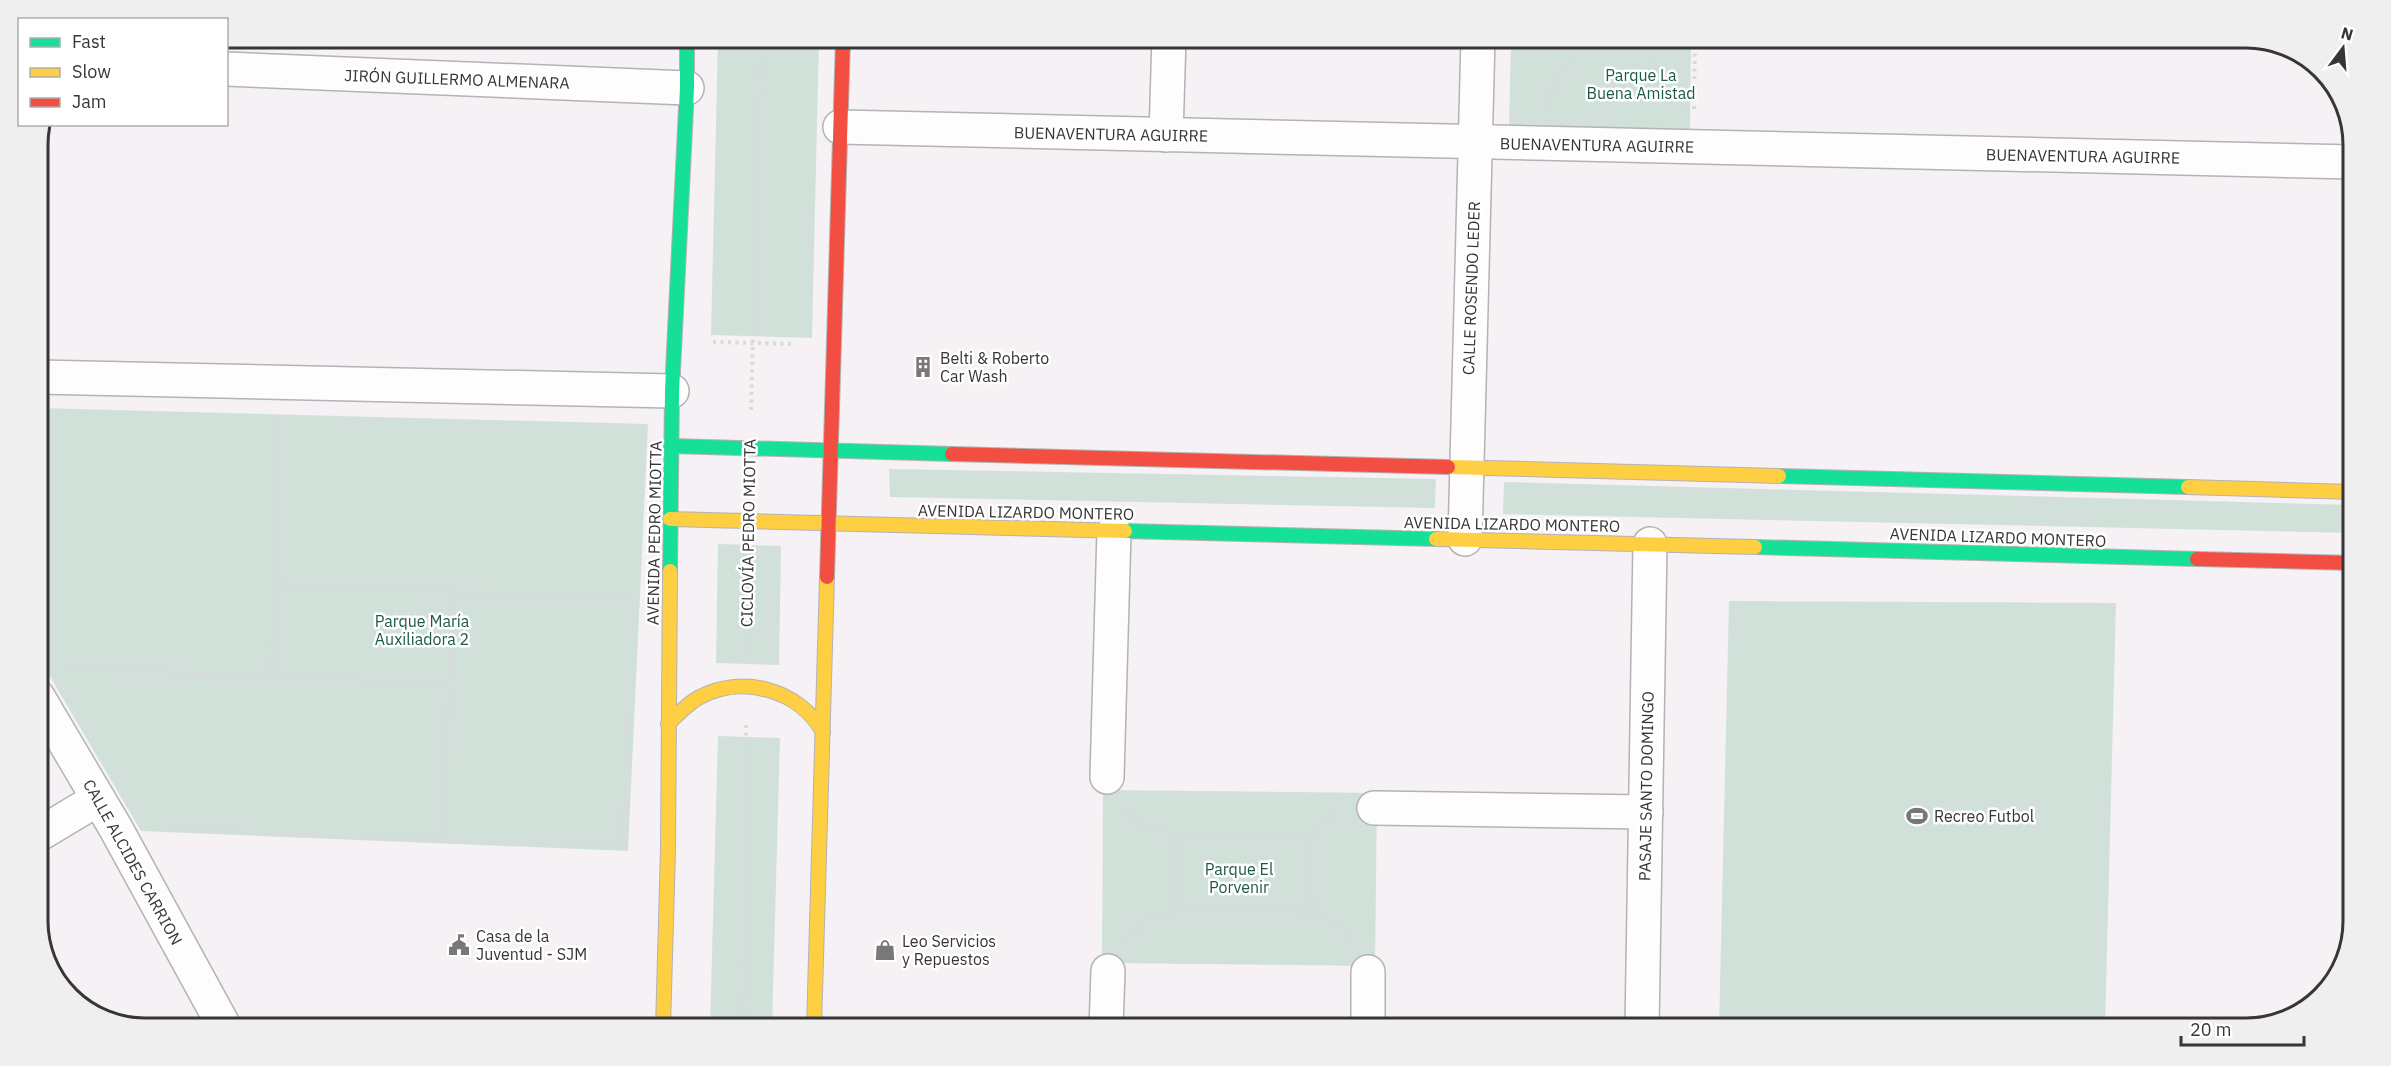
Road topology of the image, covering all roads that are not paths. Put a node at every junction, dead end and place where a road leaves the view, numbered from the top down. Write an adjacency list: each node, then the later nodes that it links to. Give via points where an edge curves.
1 (687, 48): 6 (street, AVENIDA PEDRO MIOTTA)
2 (843, 48): 7 (street)
3 (1169, 48): 8 (street)
4 (1478, 48): 9 (street, CALLE ROSENDO LEDER)
5 (228, 69): 6 (street, JIRÓN GUILLERMO ALMENARA)
6 (687, 88): 12 (street, AVENIDA PEDRO MIOTTA)
7 (840, 127): 8 (street, BUENAVENTURA AGUIRRE); 14 (street)
8 (1166, 135): 9 (street, BUENAVENTURA AGUIRRE)
9 (1475, 142): 10 (street, BUENAVENTURA AGUIRRE, via 1694,135); 15 (street, CALLE ROSENDO LEDER)
10 (2343, 162)
11 (48, 377): 12 (street)
12 (672, 391): 13 (street, AVENIDA PEDRO MIOTTA)
13 (671, 446): 14 (street); 17 (street, AVENIDA PEDRO MIOTTA)
14 (831, 451): 15 (street); 18 (street)
15 (1466, 468): 16 (street); 20 (street, CALLE ROSENDO LEDER)
16 (2343, 492)
17 (670, 519): 18 (street, AVENIDA LIZARDO MONTERO); 24 (street, AVENIDA PEDRO MIOTTA)
18 (829, 524): 19 (street, AVENIDA LIZARDO MONTERO); 25 (street)
19 (1114, 531): 20 (street, AVENIDA LIZARDO MONTERO); 26 (street)
20 (1465, 539): 21 (street, AVENIDA LIZARDO MONTERO)
21 (1650, 544): 22 (street, AVENIDA LIZARDO MONTERO); 28 (street, PASAJE SANTO DOMINGO)
22 (2343, 563)
23 (48, 715): 29 (street, CALLE ALCIDES CARRION)
24 (668, 724): 25 (street, via 702,696 746,686 770,689 791,699 810,713); 34 (street, AVENIDA PEDRO MIOTTA)
25 (823, 732): 35 (street)
26 (1107, 777)
27 (1374, 808): 28 (street)
28 (1646, 812): 38 (street, PASAJE SANTO DOMINGO)
29 (106, 813): 30 (street); 33 (street, CALLE ALCIDES CARRION)
30 (48, 832)
31 (1108, 971): 36 (street)
32 (1368, 972): 37 (street)
33 (219, 1018)
34 (663, 1018)
35 (814, 1018)
36 (1107, 1018)
37 (1368, 1018)
38 (1642, 1018)

